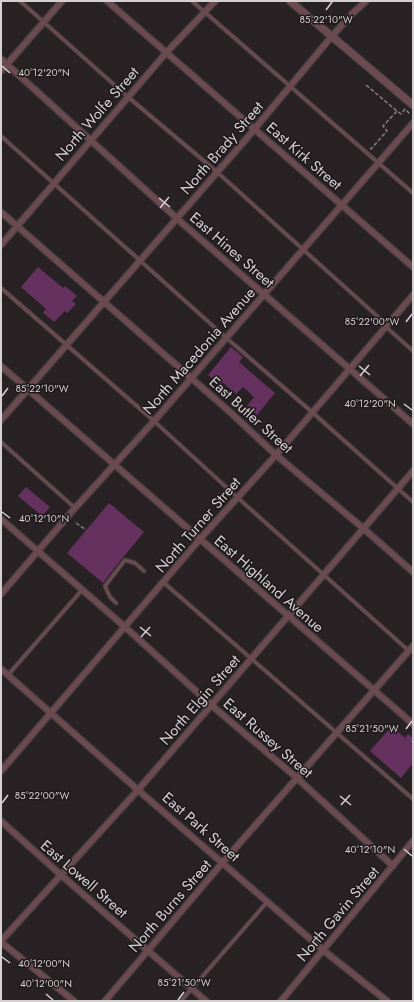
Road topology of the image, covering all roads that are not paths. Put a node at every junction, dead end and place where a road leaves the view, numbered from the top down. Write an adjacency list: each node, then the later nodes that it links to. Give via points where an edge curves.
1 (20, 1): 9 (lane)
2 (62, 1): 9 (street)
3 (107, 1): 11 (street, East Kirk Street)
4 (192, 1): 8 (lane)
5 (215, 1): 8 (street, North Wolfe Street)
6 (290, 1): 10 (street)
7 (366, 1): 10 (street, North Brady Street)
8 (205, 12): 11 (street, North Wolfe Street); 15 (lane)
9 (43, 22): 13 (street); 16 (lane)
10 (332, 36): 15 (street, North Brady Street); 17 (street)
11 (166, 53): 16 (street, North Wolfe Street); 19 (street, East Kirk Street)
12 (1, 59): 13 (street, East Hines Street)
13 (7, 64): 14 (street); 21 (street, East Hines Street)
14 (1, 71)
15 (291, 85): 19 (street, North Brady Street); 22 (lane)
16 (128, 97): 21 (street, North Wolfe Street); 23 (lane)
17 (413, 105)
18 (413, 123): 22 (street, North Macedonia Avenue)
19 (254, 128): 23 (street, North Brady Street); 26 (street, East Kirk Street)
20 (1, 136): 24 (lane)
21 (90, 140): 24 (street, North Wolfe Street); 28 (street, East Hines Street)
22 (379, 163): 25 (lane); 26 (street, North Macedonia Avenue)
23 (217, 172): 28 (street, North Brady Street); 31 (lane)
24 (53, 183): 29 (street, North Wolfe Street); 32 (lane)
25 (413, 193)
26 (341, 205): 31 (street, North Macedonia Avenue); 33 (street, East Kirk Street)
27 (1, 212): 29 (street, East Butler Street)
28 (178, 218): 32 (street, North Brady Street); 35 (street, East Hines Street)
29 (17, 226): 30 (street, North Wolfe Street); 37 (street, East Butler Street)
30 (1, 245)
31 (303, 250): 35 (street, North Macedonia Avenue); 38 (lane)
32 (140, 261): 37 (street, North Brady Street); 39 (lane)
33 (413, 267)
34 (1, 288): 40 (lane)
35 (264, 295): 39 (street, North Macedonia Avenue); 43 (street, East Hines Street)
36 (413, 295): 38 (street, North Turner Street)
37 (104, 302): 40 (street, North Brady Street); 44 (street, East Butler Street)
38 (386, 326): 41 (lane); 43 (street, North Turner Street)
39 (226, 338): 44 (street, North Macedonia Avenue); 46 (lane)
40 (66, 345): 45 (street, North Brady Street); 48 (lane)
41 (413, 351)
42 (1, 366): 45 (street, East Highland Avenue)
43 (349, 369): 46 (street, North Turner Street); 49 (street, East Hines Street)
44 (191, 378): 48 (street, North Macedonia Avenue); 51 (street, East Butler Street)
45 (28, 390): 47 (street, North Brady Street); 52 (street, East Highland Avenue)
46 (312, 412): 51 (street, North Turner Street); 54 (lane)
47 (1, 420)
48 (154, 421): 52 (street, North Macedonia Avenue); 55 (lane)
49 (413, 424)
50 (1, 442): 57 (lane)
51 (276, 455): 55 (street, North Turner Street); 59 (street, East Butler Street)
52 (114, 465): 57 (street, North Macedonia Avenue); 60 (street, East Highland Avenue)
53 (413, 471): 54 (street, North Elgin Street)
54 (398, 488): 56 (lane); 59 (street, North Elgin Street)
55 (238, 498): 60 (street, North Turner Street); 64 (lane)
56 (413, 502)
57 (75, 508): 61 (street, North Macedonia Avenue)
58 (1, 519): 61 (street, East Russey Street)
59 (363, 528): 63 (street, East Butler Street); 64 (street, North Elgin Street)
60 (200, 539): 65 (street, North Turner Street); 69 (street, East Highland Avenue)
61 (38, 551): 66 (street, East Russey Street); 67 (street, North Macedonia Avenue)
62 (144, 572): 68 (lane, via 135,563 125,560 105,586)
63 (413, 572)
64 (324, 574): 69 (street, North Elgin Street); 72 (lane)
65 (164, 582): 70 (street, North Turner Street); 73 (lane)
66 (82, 590): 70 (street, East Russey Street); 75 (lane)
67 (1, 594)
68 (116, 603)
69 (288, 616): 73 (street, North Elgin Street); 76 (street, East Highland Avenue)
70 (125, 627): 77 (street, East Russey Street); 78 (street, North Turner Street)
71 (413, 646): 72 (street, North Burns Street)
72 (409, 651): 76 (street, North Burns Street)
73 (251, 659): 77 (street, North Elgin Street); 80 (lane)
74 (1, 669): 75 (street, East Park Street)
75 (8, 675): 78 (street, East Park Street)
76 (374, 691): 79 (street, East Highland Avenue); 80 (street, North Burns Street)
77 (212, 705): 82 (street, East Russey Street); 83 (street, North Elgin Street)
78 (50, 713): 81 (street, North Turner Street); 83 (street, East Park Street)
79 (413, 724)
80 (336, 732): 82 (street, North Burns Street); 84 (lane)
81 (1, 771)
82 (296, 778): 87 (street, North Burns Street); 88 (street, East Russey Street)
83 (138, 790): 87 (street, East Park Street); 89 (street, North Elgin Street)
84 (413, 799)
85 (1, 821): 89 (street, East Lowell Street)
86 (413, 841): 88 (street, North Gavin Street)
87 (223, 862): 90 (street, East Park Street); 92 (street, North Burns Street)
88 (394, 866): 93 (street, North Gavin Street)
89 (61, 875): 91 (street, North Elgin Street); 92 (street, East Lowell Street)
90 (268, 901): 93 (street, East Park Street); 94 (lane)
91 (1, 941): 95 (street)
92 (148, 950): 94 (street, East Lowell Street); 96 (street, North Burns Street)
93 (323, 950): 99 (street, North Gavin Street); 100 (street, East Park Street)
94 (192, 988): 97 (lane); 98 (street, East Lowell Street)
95 (74, 1001)
96 (105, 1001)
97 (181, 1001)
98 (206, 1001)
99 (281, 1001)
100 (387, 1001)

